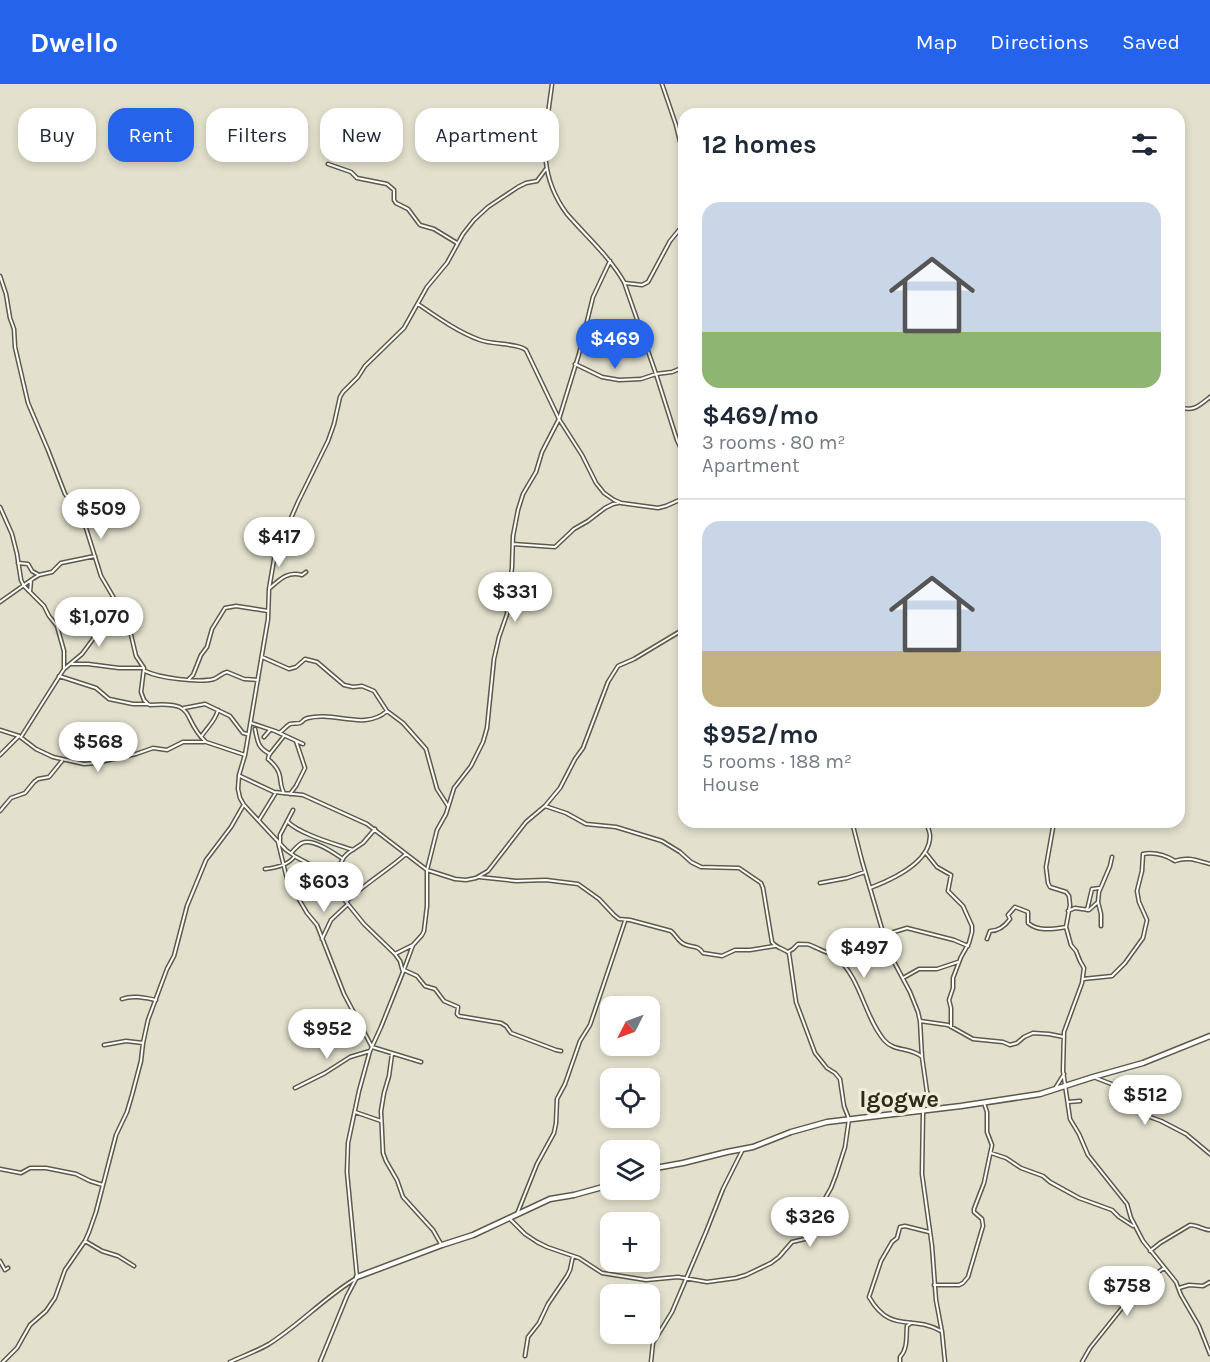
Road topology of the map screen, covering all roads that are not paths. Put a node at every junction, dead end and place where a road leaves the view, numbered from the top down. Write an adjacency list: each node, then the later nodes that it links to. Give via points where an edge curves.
1 (552, 84): 5 (street, via 544,146)
2 (662, 84): 3 (street)
3 (678, 133)
4 (328, 164): 7 (street, via 359,179 390,186 396,203 408,208 420,225)
5 (546, 169): 7 (street, via 537,181 518,187 479,214); 8 (street, via 561,206)
6 (678, 231): 10 (street, via 648,282)
7 (458, 244): 11 (street)
8 (610, 261): 10 (street); 12 (street, via 594,297)
9 (0, 276): 23 (street, via 28,403 65,494 85,525)
10 (625, 283): 14 (street)
11 (418, 304): 17 (street, via 478,339 524,348); 29 (street, via 404,328 340,397 328,441 277,544)
12 (575, 364): 14 (street, via 614,380); 17 (street)
13 (678, 369): 14 (street)
14 (656, 374): 18 (street)
15 (1210, 398): 16 (street, via 1195,409)
16 (1185, 409)
17 (559, 419): 20 (street, via 600,489); 22 (street, via 521,501)
18 (678, 441)
19 (678, 501): 20 (street, via 663,507)
20 (621, 503): 22 (street, via 605,508 555,547)
21 (0, 507): 24 (street, via 12,534)
22 (513, 544): 69 (street, via 507,614 494,659 487,728 478,753 454,788)
23 (95, 556): 26 (street, via 68,561); 32 (street, via 101,576)
24 (18, 562): 26 (street, via 28,563); 28 (street)
25 (306, 572): 29 (street, via 282,578)
26 (39, 575): 27 (street)
27 (31, 580): 28 (street); 30 (street)
28 (24, 586): 30 (street); 31 (street)
29 (269, 589): 33 (street)
30 (30, 592): 37 (street, via 45,606 57,626)
31 (0, 602)
32 (120, 609): 36 (street); 38 (street)
33 (268, 610): 35 (street); 40 (street, via 225,608)
34 (678, 632): 70 (street, via 618,666 602,696 584,748)
35 (262, 657): 41 (street); 45 (street, via 289,669 305,658 314,660 344,685 372,690)
36 (72, 664): 37 (street); 38 (street)
37 (64, 669): 39 (street)
38 (144, 669): 40 (street, via 158,676); 42 (street, via 141,692)
39 (59, 676): 42 (street, via 96,688 109,699); 54 (street)
40 (189, 679): 41 (street, via 213,679 227,672)
41 (258, 680): 46 (street)
42 (148, 704): 43 (street)
43 (184, 708): 44 (street, via 203,704); 55 (street)
44 (218, 710): 52 (street); 55 (street)
45 (387, 711): 51 (street, via 375,720 309,718); 69 (street, via 426,749 437,789)
46 (251, 723): 47 (street); 52 (street)
47 (260, 726): 48 (street); 49 (street)
48 (255, 729): 52 (street); 60 (street, via 258,744)
49 (270, 729): 51 (street); 56 (street)
50 (0, 730): 54 (street)
51 (279, 733): 53 (street)
52 (249, 734): 62 (street)
53 (284, 736): 57 (street); 60 (street)
54 (20, 737): 61 (street); 63 (street)
55 (201, 737): 58 (street)
56 (264, 737)
57 (296, 741): 59 (street); 67 (street, via 305,768)
58 (206, 742): 62 (street); 63 (street, via 188,741 167,750 153,748 91,764)
59 (303, 744)
60 (270, 754): 66 (street, via 268,759 278,771)
61 (0, 755)
62 (245, 755): 64 (street)
63 (62, 760): 72 (street, via 49,777 38,779 26,793 11,798)
64 (239, 775): 65 (street); 68 (street, via 238,793)
65 (275, 793): 66 (street); 73 (street)
66 (284, 794): 67 (street)
67 (290, 794): 78 (street, via 303,795)
68 (244, 805): 73 (street); 119 (street, via 206,860)
69 (448, 806): 92 (street)
70 (545, 806): 94 (street, via 526,822); 110 (street, via 586,824 616,827 662,842 701,867 741,870 762,885 770,939)
71 (293, 810): 74 (street)
72 (0, 812)
73 (259, 820): 79 (street)
74 (287, 821): 79 (street); 80 (street, via 308,834)
75 (854, 828): 93 (street)
76 (928, 828): 81 (street, via 930,837)
77 (1053, 828): 102 (street, via 1046,870 1050,887 1069,896)
78 (375, 829): 80 (street); 83 (street)
79 (279, 843): 82 (street); 90 (street)
80 (353, 850): 86 (street)
81 (925, 852): 97 (street, via 899,876); 111 (street, via 937,867 952,875 948,891 963,906 972,924)
82 (291, 853): 84 (street); 86 (street, via 305,842 324,847)
83 (406, 854): 92 (street); 100 (street)
84 (294, 856): 87 (street); 88 (street)
85 (1112, 857): 98 (street)
86 (343, 859): 95 (street)
87 (292, 860): 88 (street); 90 (street)
88 (301, 860): 95 (street)
89 (1210, 864): 117 (street, via 1143,854 1137,891 1147,920 1143,938 1112,976)
90 (283, 865): 91 (street); 107 (street)
91 (265, 869)
92 (427, 870): 94 (street, via 454,879); 109 (street, via 424,931)
93 (865, 872): 96 (street); 97 (street)
94 (479, 877): 103 (street, via 578,884 604,903 616,918)
95 (331, 883): 100 (street)
96 (820, 883)
97 (870, 888): 106 (street)
98 (1101, 888): 99 (street); 101 (street, via 1092,889)
99 (1098, 902): 101 (street); 104 (street)
100 (347, 903): 107 (street, via 331,920); 113 (street)
101 (1087, 910): 102 (street)
102 (1068, 911): 105 (street)
103 (626, 920): 110 (street, via 673,931 680,942 710,955); 151 (street, via 590,1025 557,1099 554,1133)
104 (1101, 926)
105 (1066, 927): 108 (street, via 1033,927 1028,923 1028,912 1015,907 1007,915 1008,922 990,931); 117 (street, via 1084,968)
106 (884, 935): 111 (street, via 907,928); 116 (street)
107 (322, 939): 126 (street)
108 (987, 939)
109 (413, 945): 113 (street); 115 (street)
110 (775, 946): 112 (street)
111 (968, 946): 114 (street)
112 (788, 952): 129 (street, via 798,944 810,943 834,955 857,986 885,1041); 142 (street, via 799,1010 815,1053 840,1079)
113 (395, 954): 115 (street)
114 (958, 962): 116 (street, via 937,969 919,969); 121 (street, via 949,1000)
115 (403, 971): 126 (street); 127 (street, via 419,977 444,1001 458,1007 459,1016 501,1023 511,1033)
116 (903, 978): 120 (street)
117 (1083, 979): 123 (street)
118 (122, 999): 119 (street)
119 (156, 1000): 124 (street)
120 (920, 1021): 121 (street); 129 (street)
121 (951, 1026): 123 (street, via 973,1039 1010,1045 1033,1033)
122 (1210, 1036): 132 (main road, via 1143,1063)
123 (1064, 1037): 131 (street)
124 (142, 1043): 125 (street); 149 (street, via 132,1095 109,1156)
125 (104, 1045)
126 (371, 1049): 128 (street); 134 (street); 141 (street)
127 (561, 1051)
128 (392, 1054): 130 (street); 143 (street)
129 (922, 1057): 139 (street, via 927,1092)
130 (421, 1062)
131 (1064, 1074): 133 (street); 135 (street)
132 (1094, 1077): 133 (main road); 146 (street, via 1113,1084 1137,1108 1186,1134)
133 (1065, 1086): 135 (main road); 137 (street)
134 (295, 1088)
135 (1054, 1090): 138 (main road)
136 (1080, 1101): 137 (street)
137 (1067, 1102): 153 (street, via 1070,1119 1088,1155 1126,1203)
138 (984, 1103): 139 (main road); 145 (street)
139 (936, 1108): 140 (main road)
140 (923, 1110): 142 (main road); 155 (street, via 922,1174)
141 (355, 1112): 143 (street); 164 (street, via 346,1155)
142 (849, 1119): 144 (main road, via 810,1126); 165 (street, via 836,1175 808,1238 794,1241 774,1261 746,1275 706,1282)
143 (381, 1121): 157 (street, via 383,1153 402,1195)
144 (743, 1149): 147 (main road); 165 (street)
145 (991, 1153): 153 (street, via 1112,1210); 167 (street, via 974,1209 983,1226 968,1275 959,1285)
146 (1210, 1154)
147 (660, 1167)
148 (0, 1169): 149 (street, via 21,1173 30,1168 46,1168)
149 (103, 1185): 156 (street)
150 (600, 1188): 151 (main road, via 550,1199)
151 (517, 1214): 152 (main road)
152 (509, 1218): 157 (main road); 159 (street, via 537,1242)
153 (1136, 1228): 158 (street)
154 (1210, 1230): 158 (street, via 1189,1226)
155 (929, 1232): 167 (street); 169 (street, via 900,1227 881,1261 869,1297 886,1317)
156 (85, 1241): 161 (street); 173 (street, via 65,1270 55,1298)
157 (442, 1245): 164 (main road)
158 (1150, 1251): 163 (street)
159 (573, 1256): 165 (street, via 610,1275 646,1280); 172 (street, via 567,1276 528,1337)
160 (0, 1261): 162 (street, via 5,1270)
161 (134, 1266)
162 (8, 1268)
163 (1164, 1268): 168 (street); 179 (street, via 1149,1278 1122,1308)
164 (357, 1277): 174 (street, via 270,1343); 175 (street)
165 (686, 1278): 176 (street, via 653,1343)
166 (1210, 1282): 168 (street)
167 (934, 1285): 170 (street)
168 (1178, 1289): 171 (street)
169 (911, 1323): 170 (street); 177 (street, via 907,1326)
170 (942, 1332): 178 (street)
171 (1210, 1354)
172 (525, 1356)
173 (3, 1362)
174 (230, 1362)
175 (320, 1362)
176 (651, 1362)
177 (900, 1362)
178 (945, 1362)
179 (1082, 1362)

